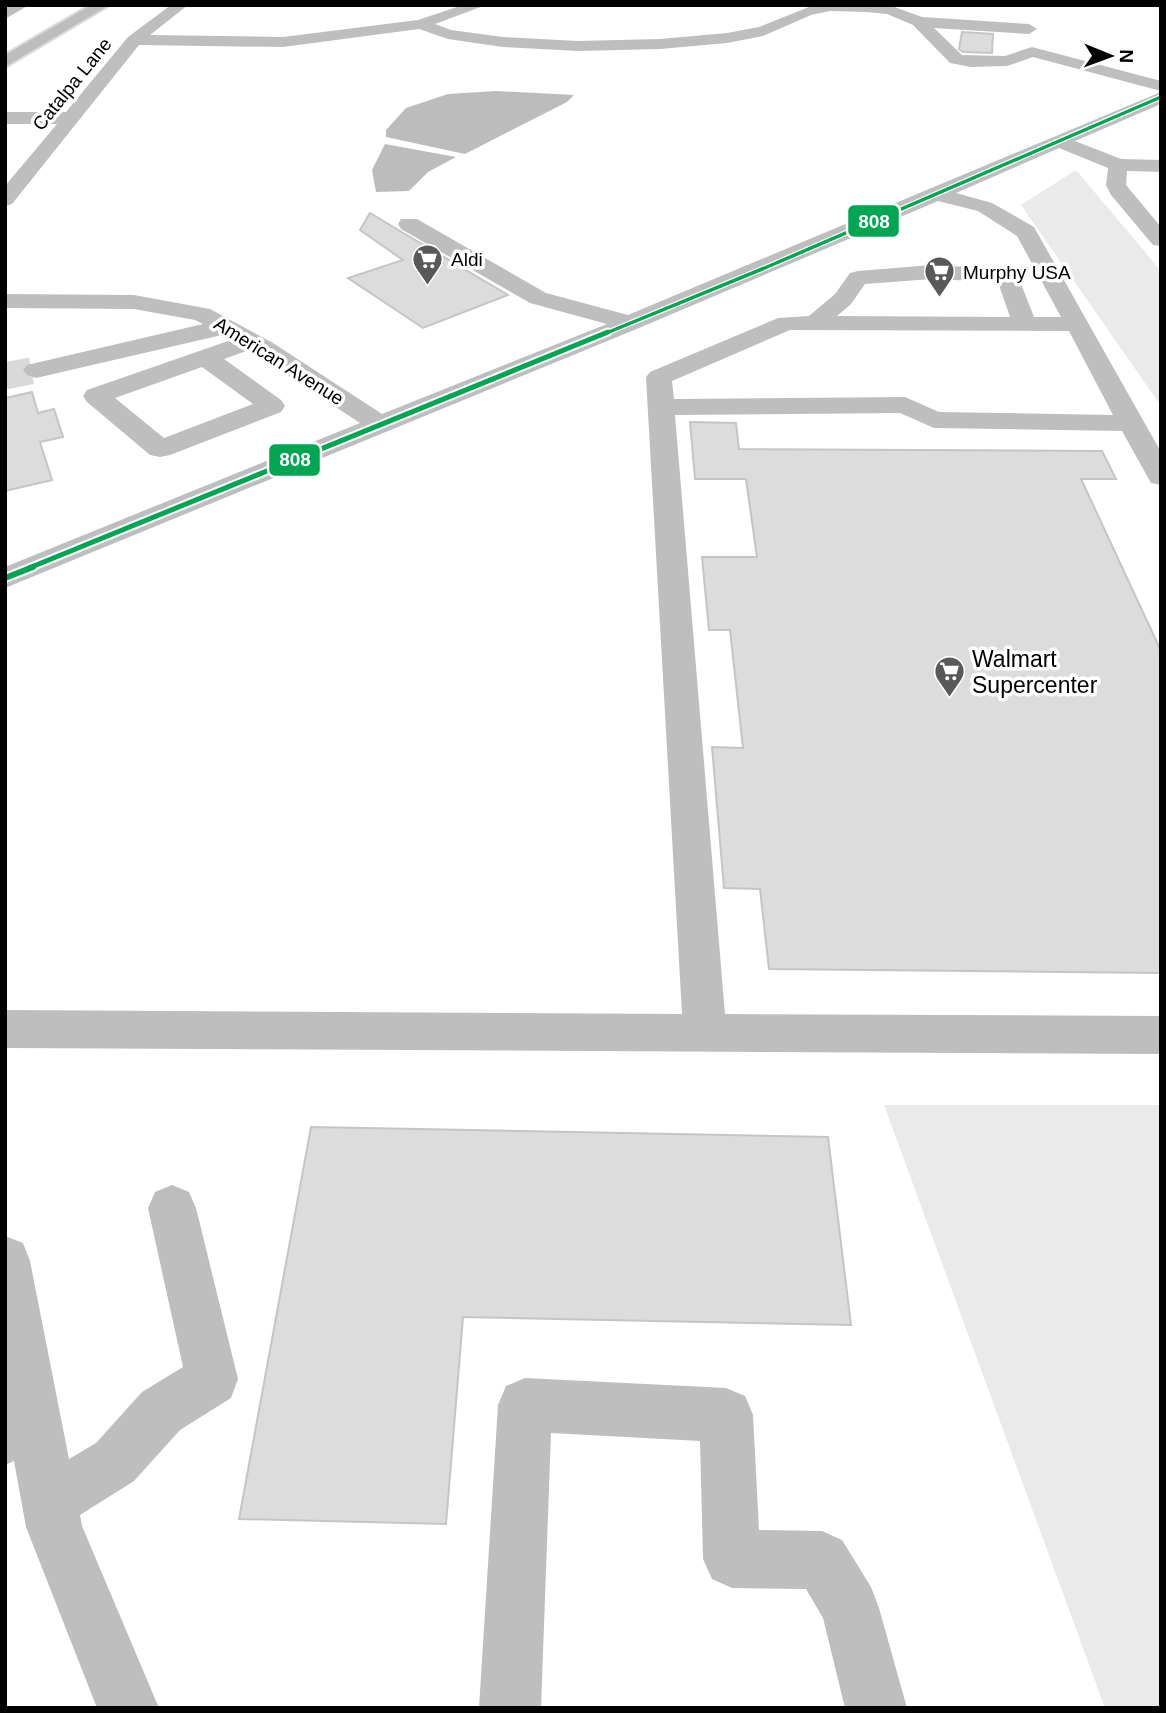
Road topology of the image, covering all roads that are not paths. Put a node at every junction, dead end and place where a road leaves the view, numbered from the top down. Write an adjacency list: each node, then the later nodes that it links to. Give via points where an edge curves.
1 (22, 5): 6 (street)
2 (102, 5): 12 (main road)
3 (963, 5): 8 (street)
4 (467, 7): 9 (street)
5 (185, 12): 10 (street, Catalpa Lane, via 165,17)
6 (5, 14)
7 (919, 22): 8 (street); 9 (street, via 890,10 830,6 764,31 727,38 578,46 503,42 448,34); 11 (street, via 956,59 1007,61)
8 (962, 23): 11 (street, via 1029,23)
9 (420, 24): 10 (street, via 283,41)
10 (134, 40): 18 (street, Catalpa Lane)
11 (1032, 52): 14 (street)
12 (5, 62)
13 (1151, 68): 14 (street)
14 (1131, 77): 15 (street)
15 (1161, 86)
16 (1161, 97): 19 (street)
17 (5, 118): 18 (street)
18 (71, 118): 23 (street, Catalpa Lane)
19 (1058, 141): 20 (street); 22 (street)
20 (1118, 165): 21 (street); 25 (street, via 1116,185 1121,195)
21 (1161, 166)
22 (937, 194): 30 (street); 33 (street, via 985,207 1026,232)
23 (5, 200)
24 (409, 224): 26 (street)
25 (1161, 240)
26 (538, 298): 30 (street); 36 (street, via 556,319)
27 (5, 301): 28 (street, American Avenue)
28 (129, 302): 29 (street); 34 (street, American Avenue, via 202,314)
29 (108, 321)
30 (631, 323): 36 (street)
31 (815, 323): 32 (street); 32 (street, via 843,299 858,278 987,274 1007,276); 39 (street, via 786,323 659,377)
32 (1026, 324): 33 (street)
33 (1076, 324): 40 (street)
34 (224, 327): 35 (street, American Avenue); 38 (street)
35 (251, 341): 37 (street); 41 (street, American Avenue)
36 (555, 354): 41 (street)
37 (205, 357): 37 (street, via 272,406 160,449 96,396)
38 (36, 370)
39 (662, 407): 40 (street, via 905,405 934,420); 45 (street)
40 (1131, 423): 42 (street)
41 (380, 425): 43 (street)
42 (1161, 477)
43 (5, 578)
44 (5, 1029): 45 (street)
45 (705, 1033): 46 (street)
46 (1161, 1035)
47 (172, 1208): 50 (street, via 212,1378 160,1411 115,1461)
48 (5, 1261): 49 (street)
49 (21, 1432): 50 (street)
50 (50, 1502): 51 (street, via 54,1527)
51 (128, 1708)
52 (510, 1708): 53 (street, via 525,1405 726,1415 732,1559 822,1560 850,1608)
53 (876, 1708)

